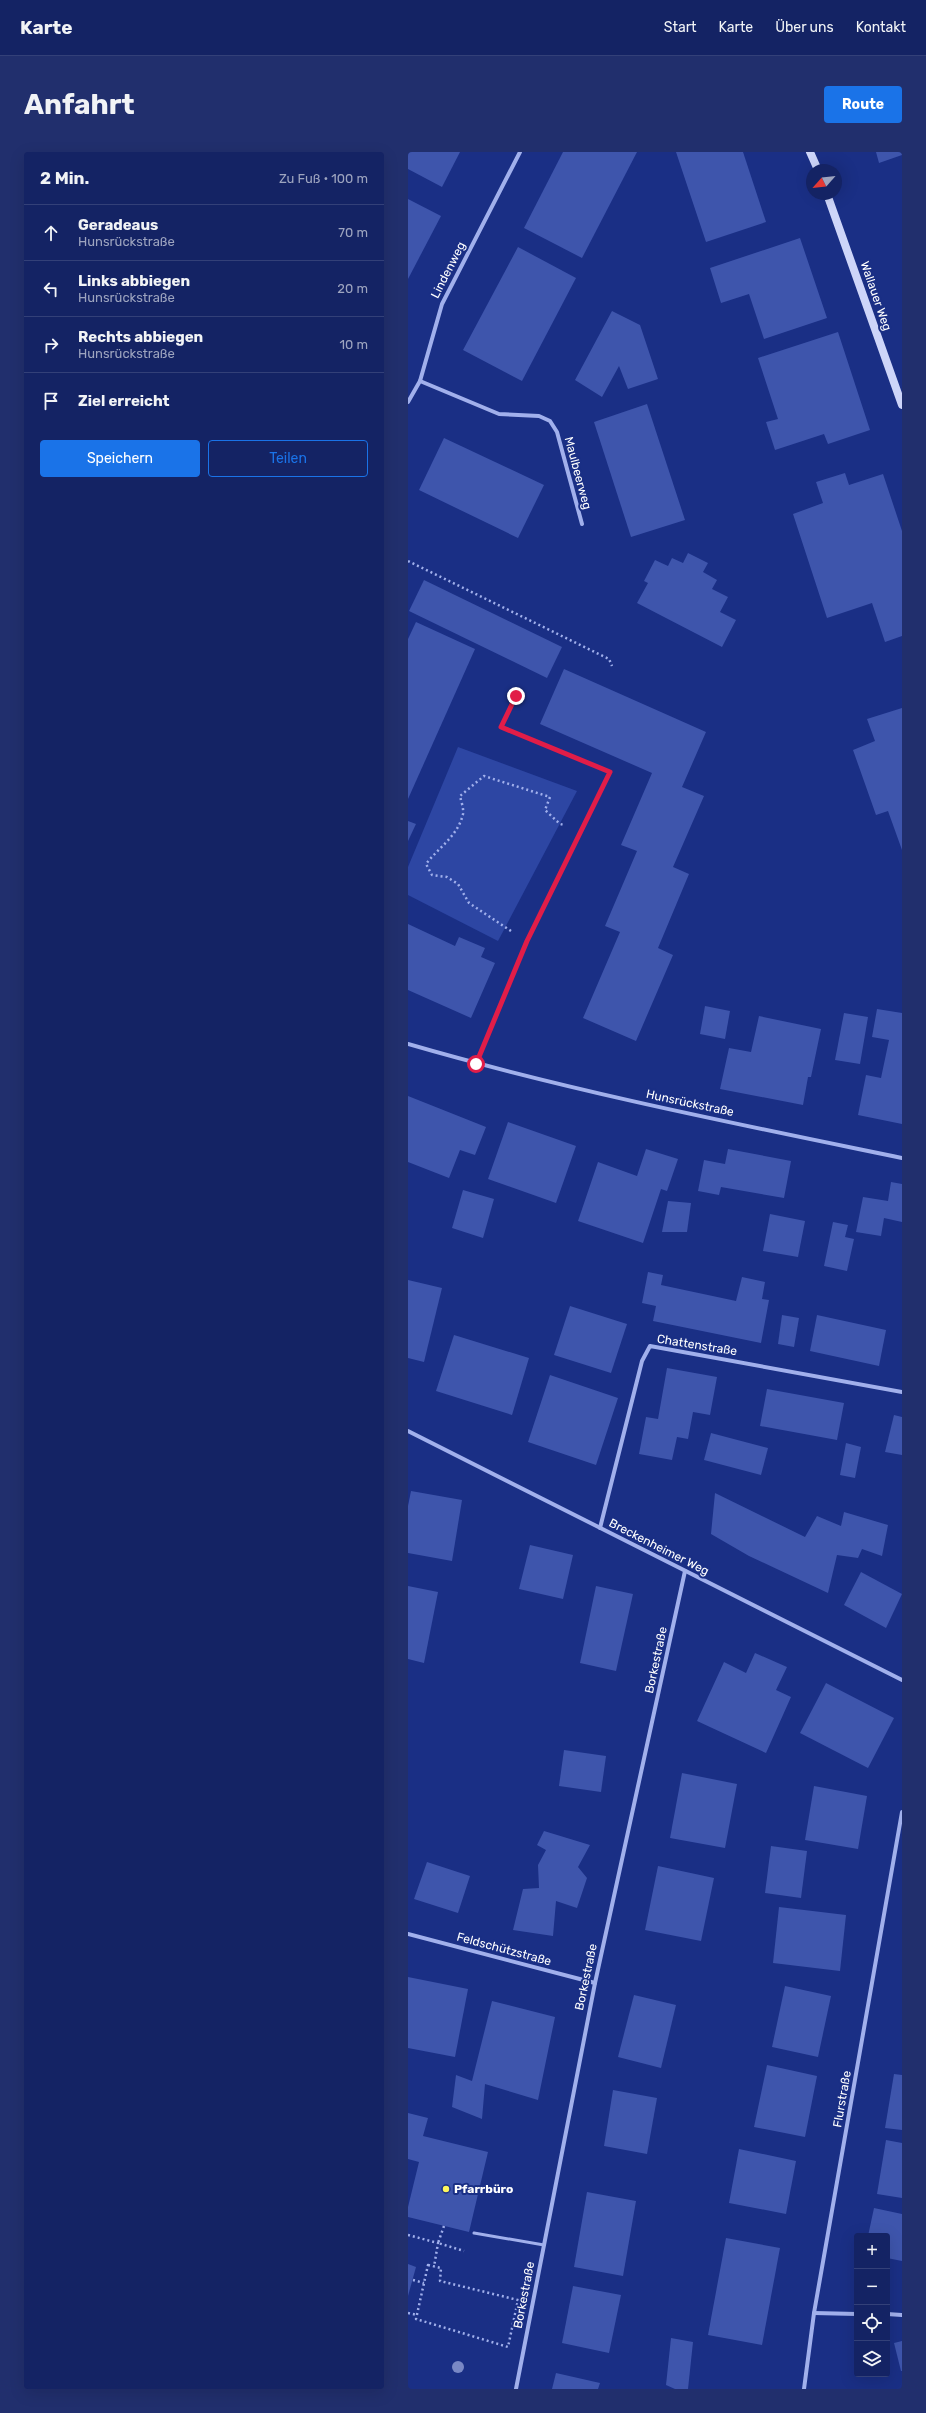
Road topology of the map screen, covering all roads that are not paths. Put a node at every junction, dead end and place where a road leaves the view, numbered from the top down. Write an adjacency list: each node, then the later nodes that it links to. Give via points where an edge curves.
1 (520, 152): 5 (street, Lindenweg, via 442,304)
2 (810, 152): 3 (street)
3 (815, 164)
4 (829, 200): 7 (street, Wallauer Weg)
5 (420, 381): 6 (street, Lindenweg); 8 (street, Maulbeerweg, via 499,414 538,416 550,422 557,432)
6 (408, 402)
7 (902, 405)
8 (582, 524)
9 (516, 696): 11 (lane, via 501,727 610,772 527,941)
10 (408, 1044): 11 (street, Hunsrückstraße)
11 (476, 1064): 12 (street, Hunsrückstraße, via 656,1107)
12 (902, 1158)
13 (902, 1392): 15 (street, Chattenstraße, via 650,1346 642,1361)
14 (408, 1431): 15 (street, Breckenheimer Weg)
15 (600, 1528): 16 (street, Breckenheimer Weg)
16 (686, 1571): 17 (street, Breckenheimer Weg); 20 (street, Borkestraße)
17 (902, 1680)
18 (902, 1812): 23 (street, Flurstraße)
19 (408, 1934): 20 (street, Feldschützstraße)
20 (595, 1983): 22 (street, Borkestraße)
21 (474, 2233): 22 (lane)
22 (544, 2245): 27 (street, Borkestraße)
23 (814, 2313): 24 (street); 28 (street, Flurstraße)
24 (854, 2314)
25 (890, 2314): 26 (street)
26 (902, 2314)
27 (516, 2389)
28 (804, 2389)

